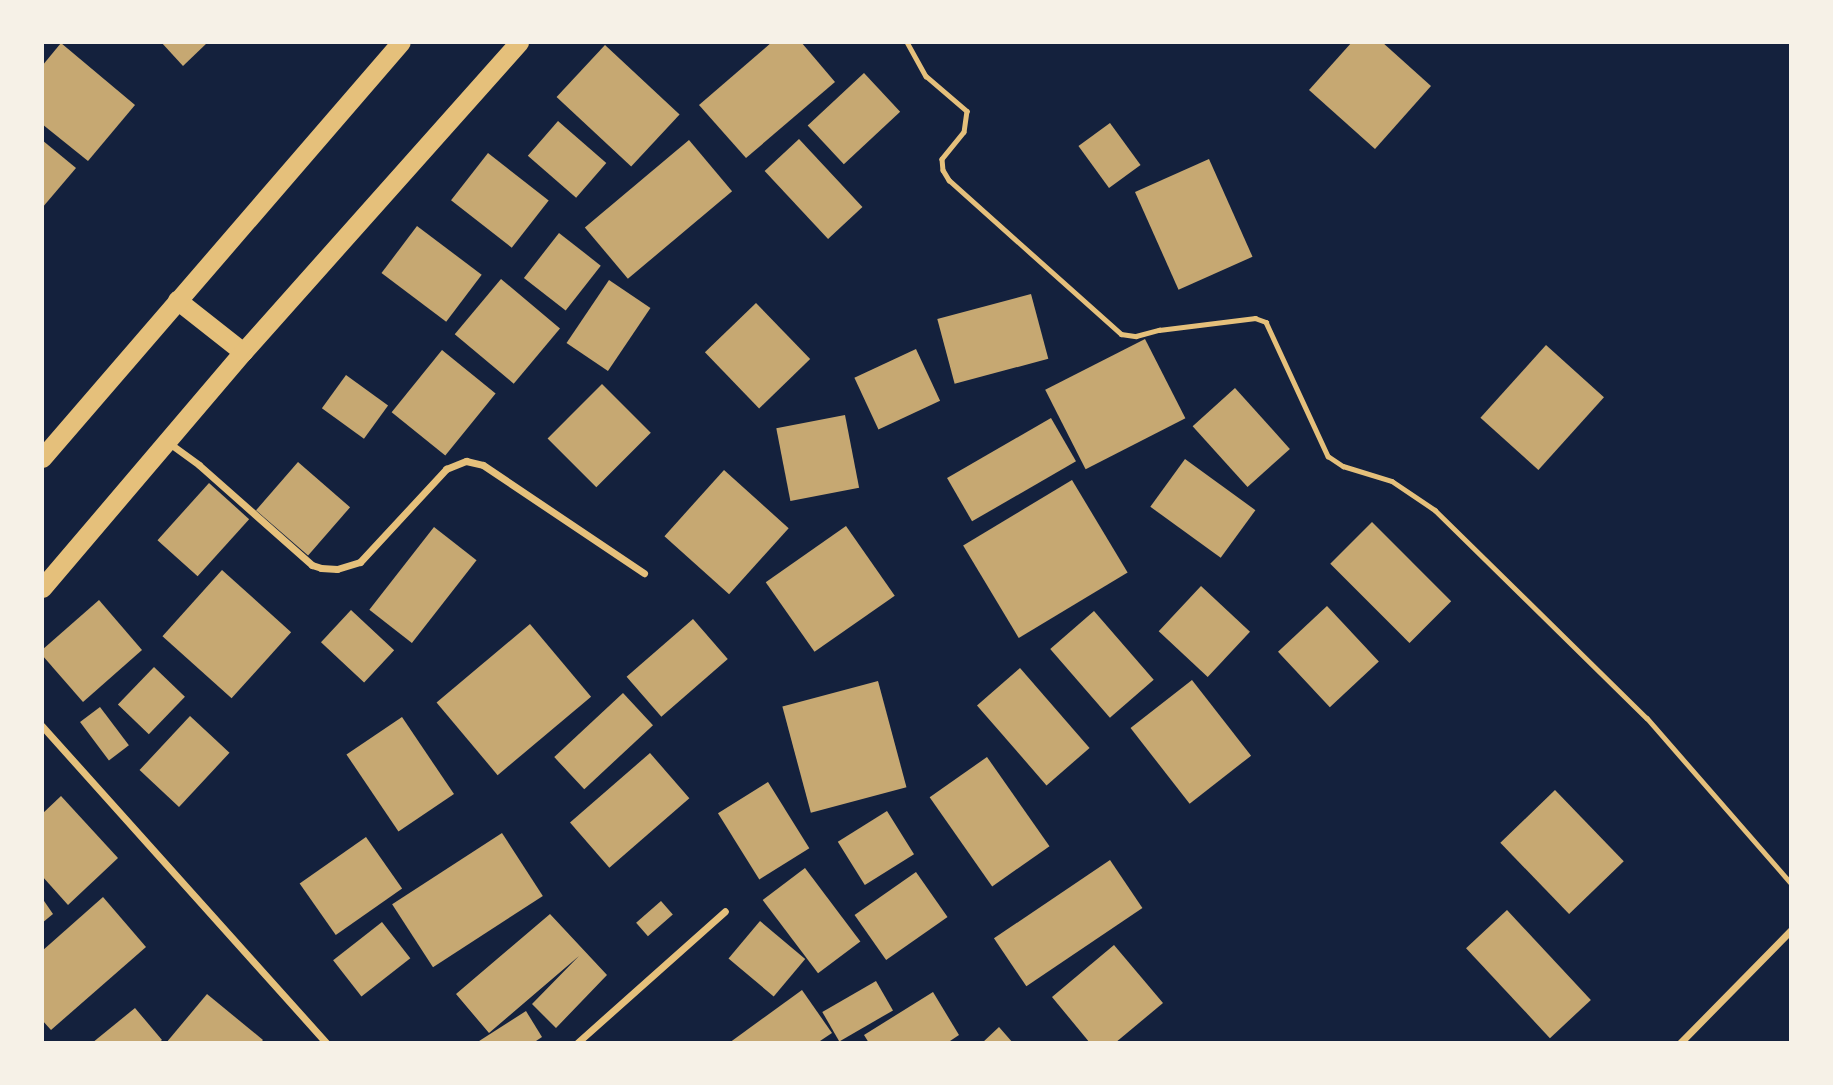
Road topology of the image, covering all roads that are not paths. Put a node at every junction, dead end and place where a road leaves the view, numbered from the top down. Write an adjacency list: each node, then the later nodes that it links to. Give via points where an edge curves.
1 (401, 42): 3 (highway)
2 (519, 42): 4 (highway)
3 (177, 300): 4 (highway); 6 (highway)
4 (243, 352): 5 (highway)
5 (165, 441): 7 (street, via 321,568 360,562 446,469 466,461 483,465); 8 (highway)
6 (42, 458)
7 (644, 573)
8 (42, 588)
9 (42, 726): 12 (street)
10 (725, 911): 13 (street)
11 (1791, 930): 14 (street)
12 (326, 1043)
13 (577, 1043)
14 (1680, 1043)

